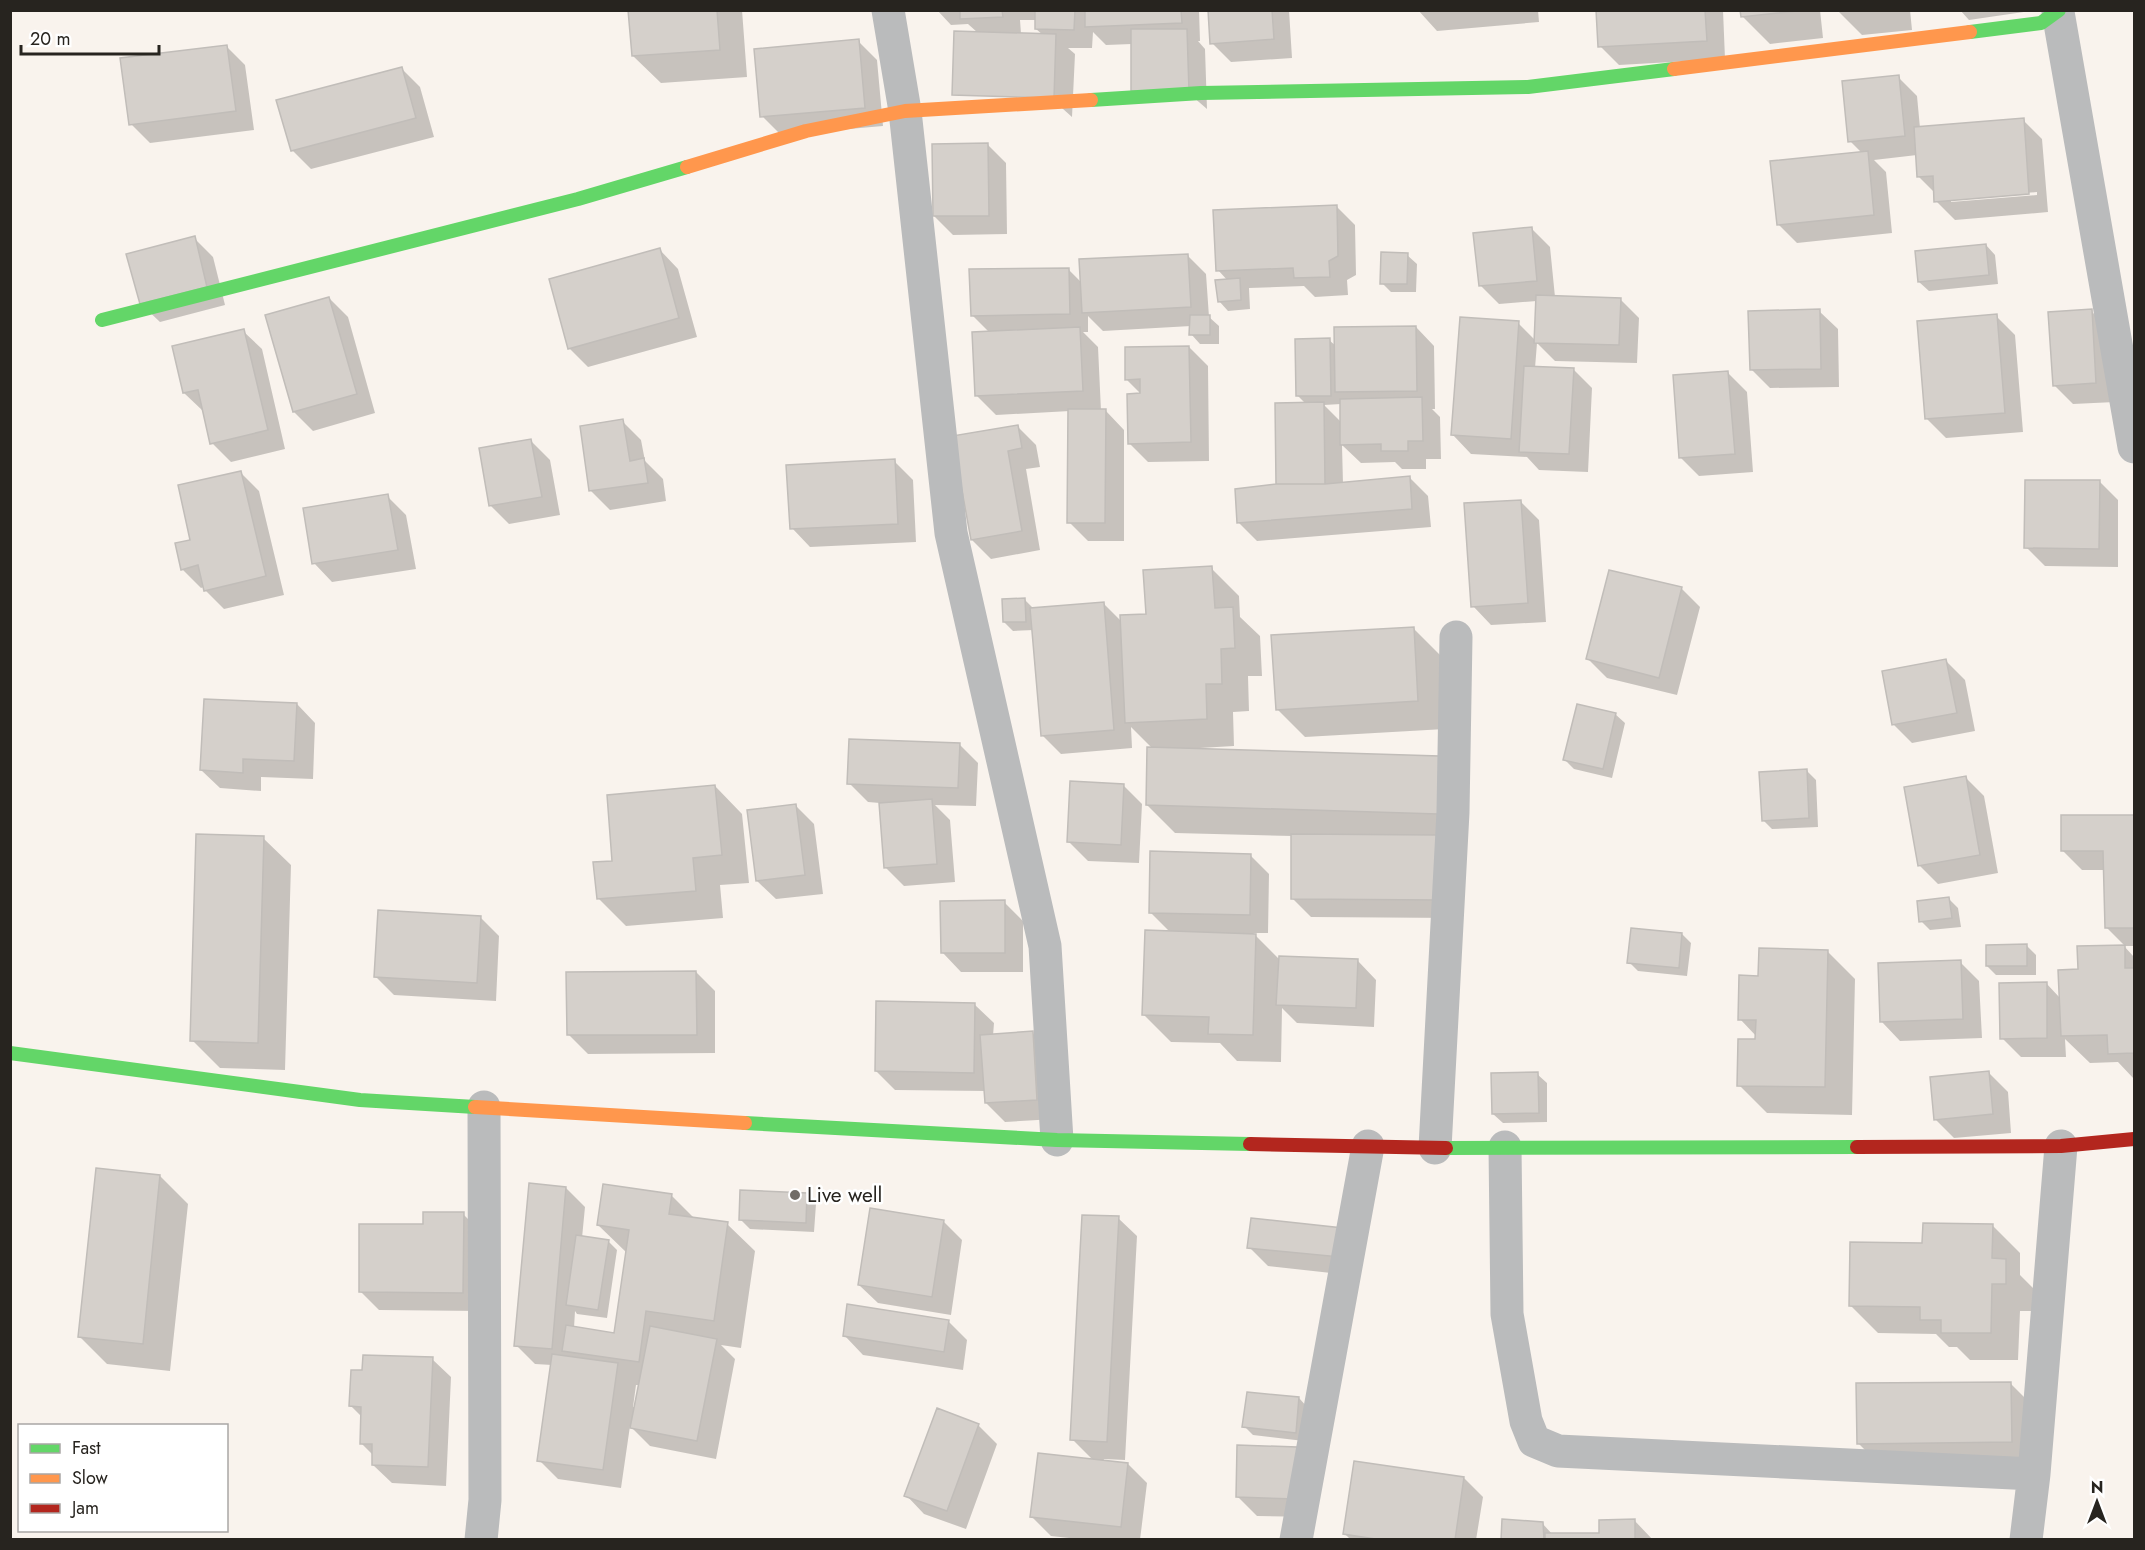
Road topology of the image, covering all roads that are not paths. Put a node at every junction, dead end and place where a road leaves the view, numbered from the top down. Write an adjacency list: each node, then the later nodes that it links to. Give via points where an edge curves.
1 (888, 10): 3 (street)
2 (2059, 11): 3 (street, via 2041,23 1528,87 1201,93); 5 (street)
3 (905, 111): 4 (street, via 806,131 578,199); 10 (street, via 951,533 1045,946)
4 (102, 320)
5 (2134, 447)
6 (1456, 637): 14 (street, via 1453,812)
7 (10, 1053): 8 (street, via 360,1100)
8 (484, 1107): 10 (street); 16 (street, via 485,1500)
9 (2134, 1139): 12 (street)
10 (1057, 1140): 11 (street)
11 (1368, 1146): 14 (street); 17 (street)
12 (2061, 1146): 13 (street); 15 (street)
13 (1505, 1147): 14 (street); 15 (street, via 1507,1314 1526,1421 1534,1441 1558,1451)
14 (1436, 1148)
15 (2034, 1474): 18 (street)
16 (481, 1539)
17 (1296, 1539)
18 (2026, 1539)

